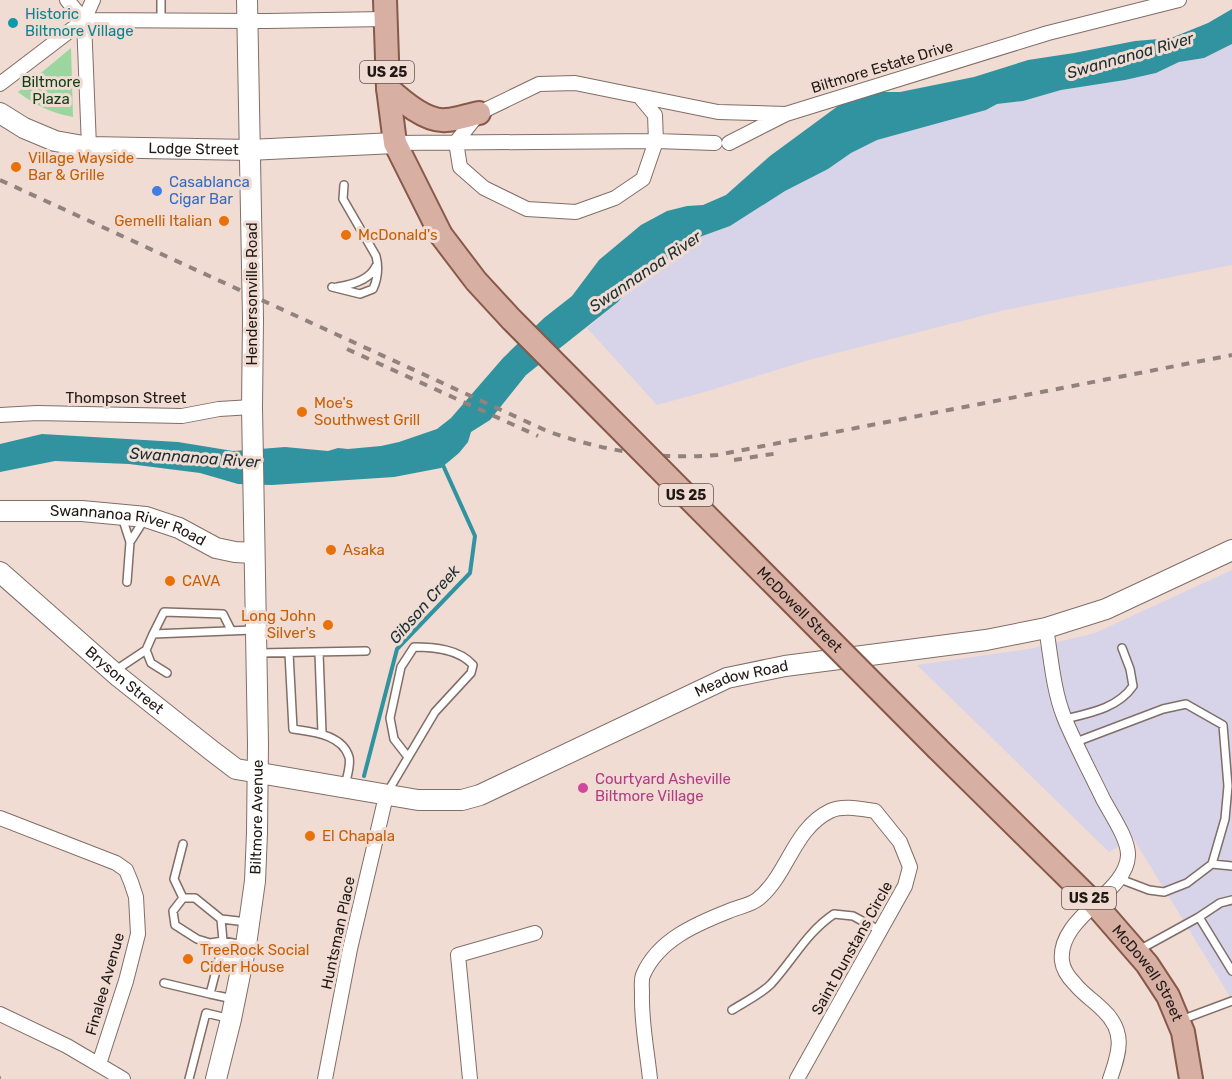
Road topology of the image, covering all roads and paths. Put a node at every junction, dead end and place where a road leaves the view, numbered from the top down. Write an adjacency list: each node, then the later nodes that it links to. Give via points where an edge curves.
1 (67, 0): 7 (street)
2 (93, 0): 7 (street)
3 (159, 0): 8 (lane)
4 (247, 0): 9 (main road, Hendersonville Road)
5 (1179, 0): 15 (street, Biltmore Estate Drive, via 1048,33)
6 (385, 9): 9 (street); 11 (main road, US 25)
7 (84, 20): 8 (street); 10 (street); 19 (street)
8 (160, 20): 9 (street)
9 (247, 21): 20 (main road, Hendersonville Road)
10 (0, 84)
11 (388, 88): 14 (main road, via 407,105 432,118 444,121); 17 (main road, US 25)
12 (640, 97): 14 (street, via 574,83 539,84); 15 (street, via 718,112); 16 (street, via 655,115)
13 (0, 113): 19 (main road, Lodge Street, via 55,141)
14 (479, 113): 18 (street)
15 (786, 114): 16 (street, Biltmore Estate Drive, via 722,143)
16 (656, 141): 18 (street, Biltmore Estate Drive); 18 (street, via 642,179 615,198 576,212 527,209 484,188 460,167)
17 (395, 142): 18 (street, Biltmore Estate Drive); 20 (main road, Lodge Street); 59 (main road, McDowell Street / US 25, bridge, via 441,235 476,281)
18 (456, 142)
19 (89, 147): 20 (main road, Lodge Street)
20 (251, 150): 23 (main road, Hendersonville Road)
21 (344, 185): 22 (lane, via 343,199)
22 (378, 263): 22 (lane, via 377,279 367,293 332,287 355,283 371,274)
23 (252, 407): 24 (street, Thompson Street, via 182,416); 30 (main road, Hendersonville Road)
24 (0, 415)
25 (0, 511): 26 (main road, Swannanoa River Road)
26 (122, 515): 27 (main road, Swannanoa River Road); 28 (lane)
27 (146, 517): 28 (lane); 30 (main road, Swannanoa River Road, via 179,528 216,548)
28 (130, 542): 32 (lane)
29 (1232, 550): 33 (main road, Meadow Road, via 1115,606)
30 (254, 553): 35 (main road, Biltmore Avenue)
31 (1, 575): 43 (main road, Bryson Street)
32 (128, 582)
33 (1046, 628): 45 (street); 51 (main road, Meadow Road, via 986,640 752,671 707,686 480,795 441,801)
34 (231, 630): 35 (lane); 36 (lane); 36 (lane, via 223,614 164,612)
35 (256, 630): 40 (main road, Biltmore Avenue)
36 (153, 634): 38 (lane)
37 (1122, 648): 45 (lane, via 1133,686 1127,695 1094,712)
38 (146, 650): 43 (lane); 44 (lane, via 152,663)
39 (366, 651): 42 (lane)
40 (256, 653): 41 (lane); 49 (main road, Biltmore Avenue)
41 (289, 653): 42 (lane); 46 (lane, via 293,729)
42 (319, 653): 46 (lane)
43 (114, 672): 49 (main road, Bryson Street, via 236,768)
44 (167, 673)
45 (1065, 719): 47 (street)
46 (322, 733): 50 (lane, via 344,746 350,759)
47 (1076, 742): 54 (lane, via 1186,704 1223,725 1225,819); 56 (street, via 1129,855)
48 (408, 757): 48 (lane, via 435,712 471,672 473,665 467,658 435,647 414,647 401,667 390,718 394,739); 51 (lane)
49 (258, 772): 50 (main road, Meadow Road); 62 (main road, Biltmore Avenue, via 255,879)
50 (345, 788): 51 (main road, Meadow Road)
51 (386, 796): 82 (street, Huntsman Place)
52 (0, 818): 78 (street, Finalee Avenue, via 116,863 126,870 131,882 138,934)
53 (183, 844): 57 (lane, via 174,879)
54 (1212, 864): 55 (lane); 56 (lane, via 1187,883 1164,892)
55 (1232, 866)
56 (1120, 879): 59 (street)
57 (183, 898): 61 (lane, via 195,897); 65 (lane, via 173,911 175,925 197,939)
58 (1232, 900): 60 (lane)
59 (1094, 903): 66 (main road, McDowell Street / US 25); 86 (street, via 1069,935 1062,962 1070,979 1102,1009 1117,1030 1119,1048)
60 (1199, 917): 66 (lane); 69 (lane)
61 (221, 919): 62 (lane); 65 (lane)
62 (249, 923): 67 (main road, Biltmore Avenue)
63 (881, 931): 74 (lane, via 853,916 834,914 799,948 770,985); 84 (street, Saint Dunstans Circle, via 905,886 910,867 900,842 875,811 853,807 831,811 811,825 775,882 757,900 711,918 674,938 655,955 642,977 641,1014); 85 (street, Saint Dunstans Circle)
64 (535, 933): 83 (street, via 458,955)
65 (223, 941): 67 (lane); 68 (lane)
66 (1136, 952): 77 (main road, McDowell Street / US 25, via 1168,996)
67 (244, 955): 68 (lane); 72 (main road, Biltmore Avenue)
68 (219, 959): 71 (lane)
69 (1232, 971)
70 (164, 983): 71 (lane)
71 (210, 994): 72 (lane)
72 (235, 1000): 76 (main road, Biltmore Avenue)
73 (1232, 1001): 77 (lane)
74 (732, 1010)
75 (0, 1014): 78 (street)
76 (231, 1019): 80 (lane, via 206,1013); 81 (main road, Biltmore Avenue)
77 (1179, 1021): 87 (main road, McDowell Street / US 25)
78 (99, 1064): 79 (street)
79 (116, 1077)
80 (189, 1079)
81 (216, 1079)
82 (325, 1079)
83 (470, 1079)
84 (650, 1079)
85 (797, 1079)
86 (1110, 1079)
87 (1191, 1079)

